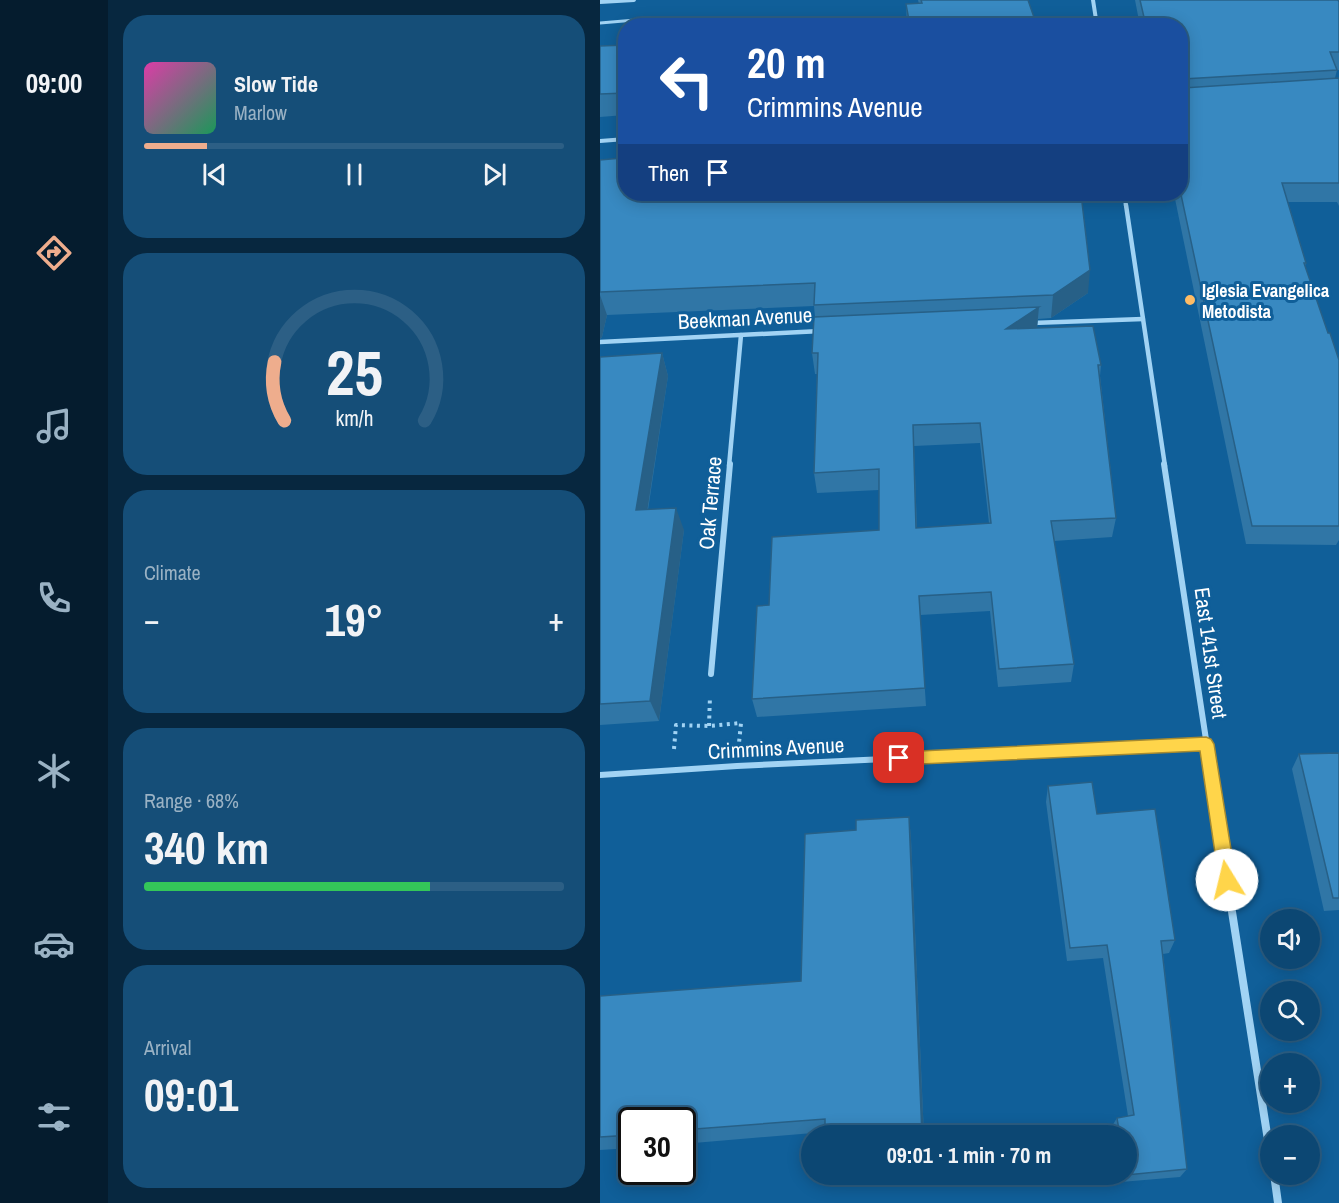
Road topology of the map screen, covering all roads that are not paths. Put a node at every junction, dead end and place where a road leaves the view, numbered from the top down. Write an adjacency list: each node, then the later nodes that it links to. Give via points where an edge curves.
1 (634, 0): 3 (street)
2 (1093, 0): 4 (street)
3 (600, 2)
4 (1096, 18)
5 (618, 21): 6 (lane)
6 (600, 23)
7 (618, 140): 8 (street)
8 (600, 141)
9 (1125, 201): 10 (street, East 141st Street)
10 (1143, 319): 11 (street); 16 (street, East 141st Street)
11 (1021, 323)
12 (822, 331): 13 (street, Beekman Avenue)
13 (741, 335): 14 (street, Beekman Avenue); 15 (street, Oak Terrace)
14 (600, 342)
15 (711, 674)
16 (1206, 744): 17 (street, Crimmins Avenue); 18 (street, East 141st Street)
17 (600, 775)
18 (1265, 1125)
19 (1276, 1185): 20 (street)
20 (1278, 1203)

